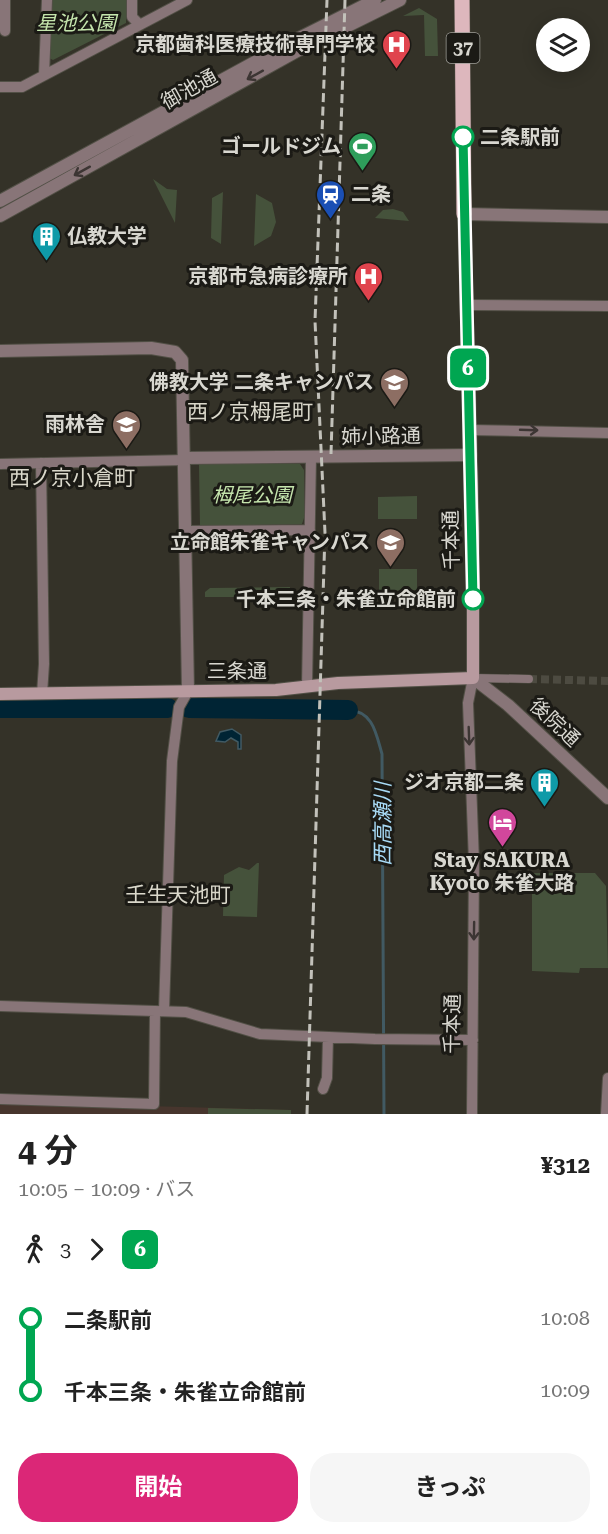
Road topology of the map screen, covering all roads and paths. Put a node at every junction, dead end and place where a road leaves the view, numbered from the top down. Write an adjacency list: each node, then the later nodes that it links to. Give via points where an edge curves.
1 (5, 0): 11 (street)
2 (47, 0): 12 (street)
3 (132, 0): 10 (street, via 132,17)
4 (187, 0): 8 (street)
5 (375, 0): 9 (street, 御池通)
6 (400, 0): 15 (street, 御池通, one-way to 15, via 299,50)
7 (462, 0): 17 (main road, 千本通 / 37)
8 (173, 3): 10 (street)
9 (355, 5): 14 (street, 御池通)
10 (140, 25): 12 (street)
11 (5, 32)
12 (44, 75): 13 (street, via 22,87)
13 (0, 87)
14 (128, 131): 15 (street); 16 (street, 御池通)
15 (134, 143): 18 (street, 御池通, one-way to 18)
16 (0, 201)
17 (464, 214): 19 (street); 20 (main road, 千本通)
18 (0, 216)
19 (608, 217)
20 (468, 305): 21 (street); 23 (main road, 千本通)
21 (608, 306)
22 (0, 351): 27 (street, via 151,348 175,352 184,369)
23 (470, 430): 24 (street, one-way to 24); 25 (main road, 千本通)
24 (608, 433)
25 (471, 455): 26 (street, 姉小路通); 32 (main road, 千本通)
26 (311, 457): 27 (street, 姉小路通); 30 (street)
27 (185, 459): 28 (street, 姉小路通); 31 (street)
28 (41, 463): 29 (street, 姉小路通); 37 (street)
29 (0, 464)
30 (310, 530): 31 (street); 34 (street)
31 (186, 531): 35 (street)
32 (473, 678): 33 (street); 34 (main road, 三条通); 38 (street, 後院通, via 508,705); 42 (street, 千本通, one-way to 42, via 468,703 474,862)
33 (529, 679)
34 (307, 687): 35 (main road, 三条通)
35 (189, 691): 37 (main road, 三条通); 40 (street, via 178,707 172,761)
36 (0, 694): 37 (main road, 三条通)
37 (42, 694)
38 (608, 798)
39 (0, 1006): 40 (street)
40 (160, 1011): 41 (street, via 198,1014 260,1034); 45 (street, via 154,1104)
41 (328, 1037): 42 (street); 44 (street)
42 (473, 1040): 46 (street, 千本通)
43 (608, 1078): 47 (street)
44 (323, 1089)
45 (0, 1099)
46 (472, 1114)
47 (606, 1114)

